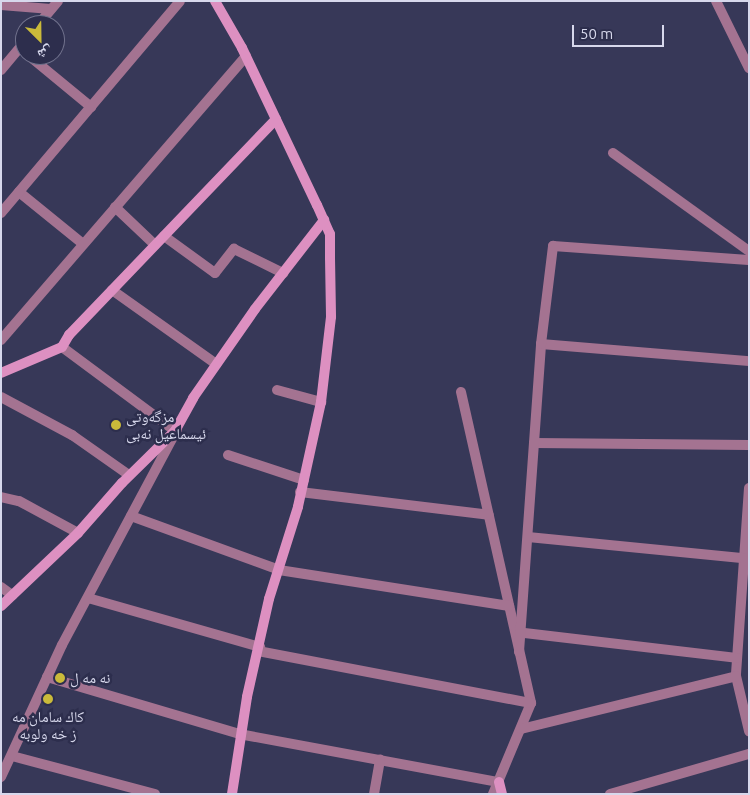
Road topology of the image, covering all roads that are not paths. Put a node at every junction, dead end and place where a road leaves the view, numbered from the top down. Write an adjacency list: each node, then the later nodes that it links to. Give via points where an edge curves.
1 (180, 1): 12 (street)
2 (215, 1): 7 (street)
3 (716, 1): 10 (street)
4 (1, 5): 5 (street)
5 (55, 5): 6 (street)
6 (46, 15)
7 (246, 56): 13 (street); 16 (street)
8 (15, 57): 11 (street)
9 (42, 65): 12 (street)
10 (749, 68)
11 (1, 70)
12 (91, 107): 15 (street)
13 (276, 118): 18 (street); 19 (street)
14 (613, 153): 22 (street)
15 (19, 192): 17 (street); 20 (street)
16 (115, 207): 20 (street); 21 (street)
17 (1, 213)
18 (324, 220): 24 (street); 35 (street, via 330,234 331,316)
19 (164, 236): 21 (street); 24 (street, via 215,273 234,249)
20 (83, 244): 26 (street)
21 (155, 245): 25 (street)
22 (749, 251)
23 (749, 260): 27 (street, via 553,246)
24 (283, 273): 30 (street)
25 (112, 290): 28 (street, via 69,335); 30 (street)
26 (3, 334)
27 (541, 344): 29 (street); 37 (street)
28 (62, 347): 31 (street); 36 (street)
29 (749, 361)
30 (216, 364): 36 (street)
31 (1, 373)
32 (277, 390): 35 (street)
33 (461, 392): 45 (street)
34 (1, 397): 40 (street, via 72,435)
35 (321, 402): 41 (street)
36 (178, 427): 40 (street); 46 (street)
37 (534, 442): 38 (street); 48 (street)
38 (749, 445)
39 (228, 455): 41 (street)
40 (129, 475): 47 (street)
41 (304, 480): 43 (street)
42 (749, 488): 49 (street)
43 (300, 492): 45 (street); 50 (street)
44 (1, 497): 47 (street, via 18,501)
45 (488, 515): 55 (street)
46 (131, 516): 50 (street); 53 (street)
47 (78, 533): 52 (street)
48 (528, 537): 49 (street); 57 (street)
49 (744, 558): 56 (street)
50 (279, 570): 55 (street); 58 (street)
51 (1, 587): 52 (street)
52 (12, 595): 54 (street)
53 (88, 598): 58 (street); 61 (street)
54 (1, 606)
55 (509, 606): 57 (street)
56 (744, 614): 59 (street)
57 (518, 632): 59 (street); 62 (street)
58 (259, 649): 62 (street); 65 (street)
59 (736, 658): 60 (street)
60 (736, 676): 63 (street); 64 (street)
61 (47, 677): 65 (street); 67 (street)
62 (531, 704): 63 (street)
63 (521, 728): 70 (street)
64 (749, 730)
65 (239, 734): 68 (street); 72 (street)
66 (749, 754): 76 (street)
67 (12, 756): 69 (street); 71 (street)
68 (380, 760): 70 (street); 73 (street)
69 (1, 777)
70 (499, 782): 74 (street); 75 (street)
71 (155, 794)
72 (232, 794)
73 (374, 794)
74 (494, 794)
75 (502, 794)
76 (610, 794)

